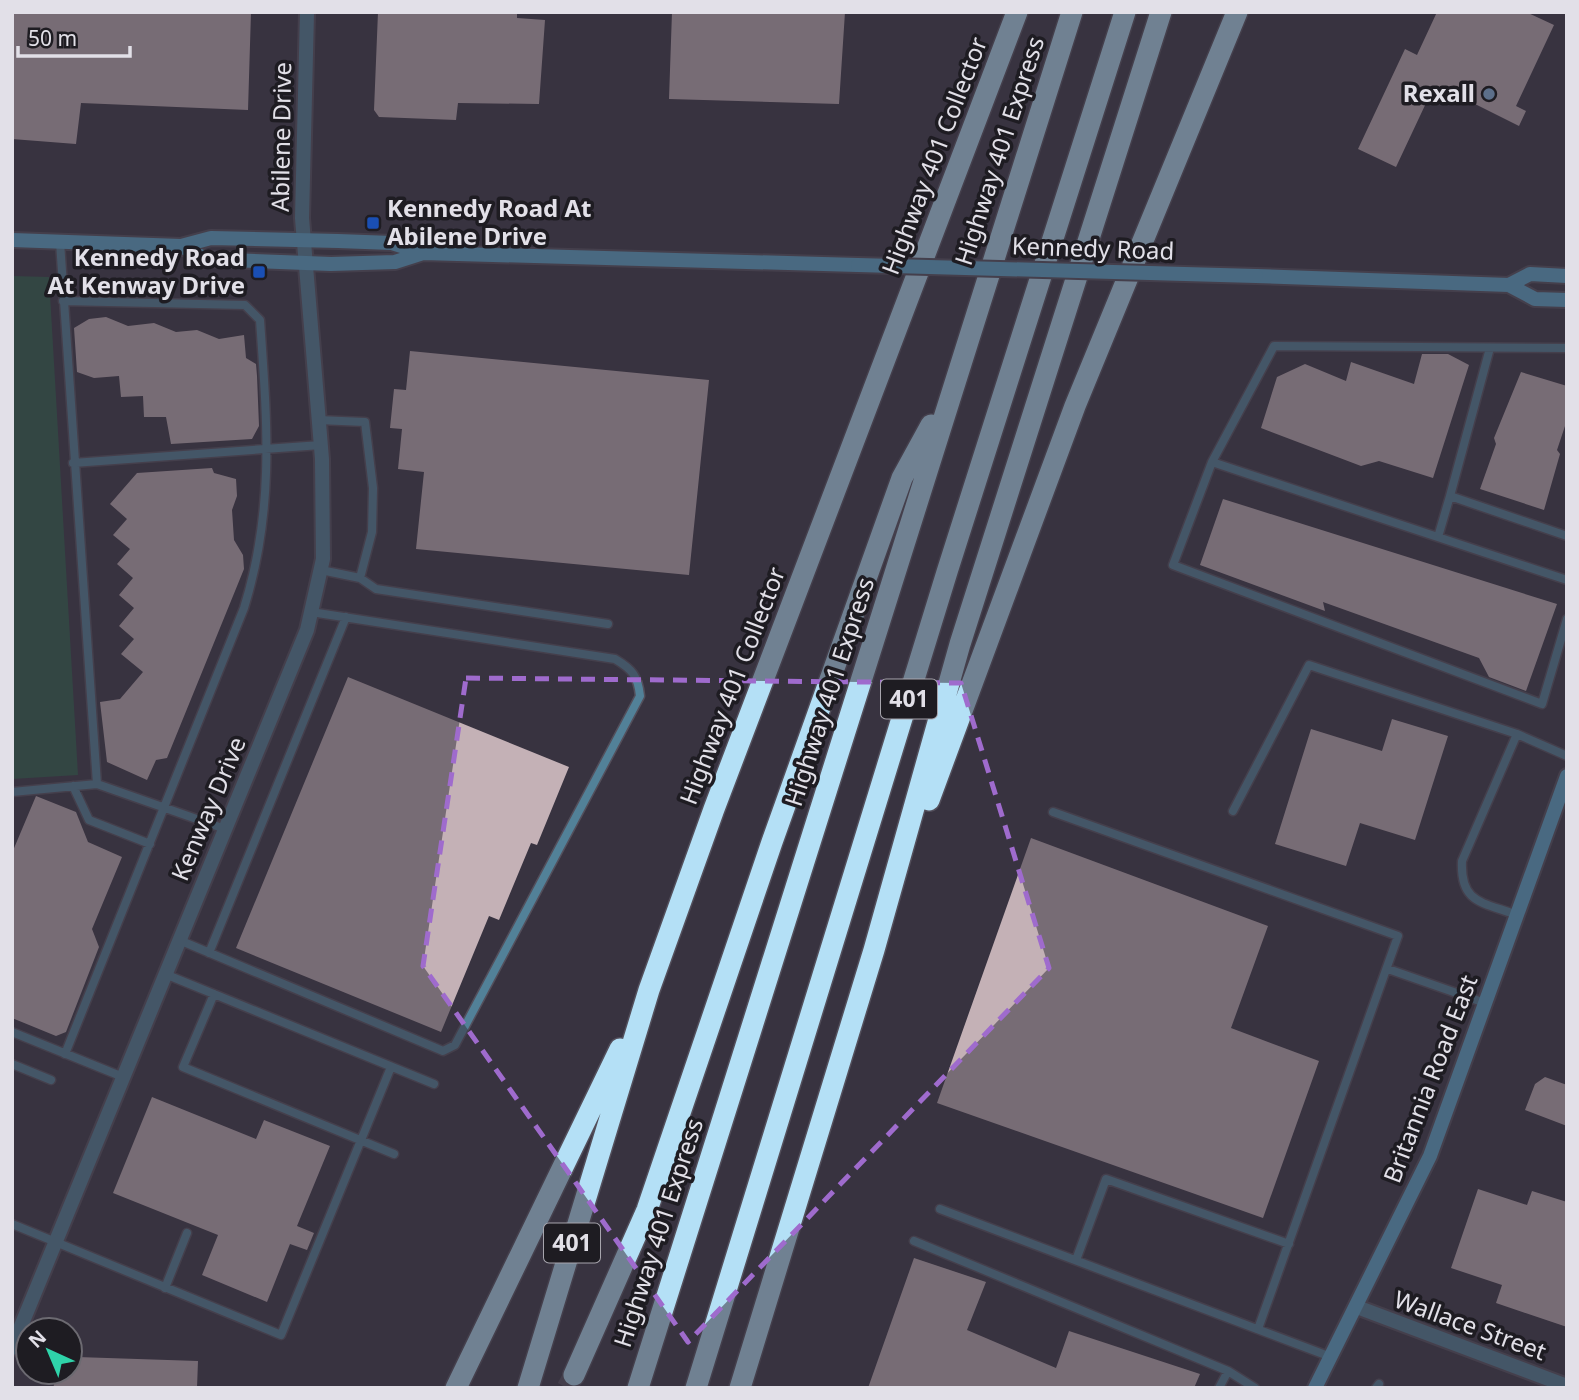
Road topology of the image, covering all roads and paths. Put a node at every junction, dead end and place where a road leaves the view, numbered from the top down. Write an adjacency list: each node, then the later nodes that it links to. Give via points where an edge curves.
1 (307, 12): 8 (street, Abilene Drive)
2 (1017, 12): 52 (highway, Highway 401 Collector / 401)
3 (1072, 12): 19 (highway, Highway 401 Express / 401)
4 (1125, 12): 82 (highway, 401)
5 (1161, 12): 48 (highway, 401, via 960,644)
6 (1237, 12): 48 (highway, via 1075,406)
7 (12, 240): 9 (main road, Kennedy Road)
8 (303, 240): 10 (main road, Kennedy Road, via 211,238); 11 (main road, Kennedy Road, via 392,243); 12 (street, Abilene Drive)
9 (60, 242): 10 (main road, Kennedy Road); 16 (lane)
10 (181, 246): 12 (main road, Kennedy Road, via 206,258)
11 (423, 253): 12 (main road, Kennedy Road, via 396,262); 14 (main road, Kennedy Road, bridge)
12 (304, 262): 20 (street, Kenway Drive)
13 (1567, 276): 14 (main road, Kennedy Road, via 1530,274)
14 (1509, 285): 15 (main road, Kennedy Road, via 1535,299)
15 (1567, 300)
16 (63, 301): 22 (lane, via 245,305 260,320); 24 (lane)
17 (1490, 348): 18 (lane); 23 (lane, via 1274,346); 25 (lane)
18 (1567, 348)
19 (953, 384): 77 (highway, via 902,478 647,1210); 81 (highway, Highway 401 Express / 401)
20 (318, 421): 21 (street, Kenway Drive); 29 (lane, via 365,422 372,521)
21 (321, 445): 22 (lane); 28 (street, Kenway Drive)
22 (269, 449): 24 (lane); 41 (lane, via 259,562)
23 (1212, 462): 27 (lane); 33 (lane, via 1173,565 1542,704)
24 (74, 463): 38 (lane)
25 (1450, 496): 26 (lane); 27 (lane)
26 (1567, 536)
27 (1438, 537): 30 (lane)
28 (321, 570): 29 (lane); 31 (street, Kenway Drive)
29 (360, 578): 34 (lane, via 376,589)
30 (1567, 580)
31 (312, 612): 32 (lane); 44 (street, Kenway Drive)
32 (346, 617): 49 (lane); 49 (lane, via 615,659 632,668 640,696 455,1045 443,1051)
33 (1567, 619)
34 (608, 624)
35 (1517, 734): 36 (lane); 42 (lane, via 1309,665); 46 (lane, via 1462,861 1461,883 1470,897)
36 (1567, 756)
37 (1567, 776): 46 (main road, Britannia Road East)
38 (97, 784): 39 (lane); 41 (lane)
39 (73, 786): 40 (lane); 45 (lane, via 89,820)
40 (12, 792)
41 (165, 807): 44 (lane); 45 (lane)
42 (1233, 811)
43 (1053, 812): 50 (lane, via 1398,936)
44 (225, 829): 47 (street, Kenway Drive)
45 (150, 844): 56 (lane)
46 (1517, 915): 54 (main road, Britannia Road East)
47 (179, 940): 49 (lane); 51 (street, Kenway Drive)
48 (874, 950): 83 (highway, 401)
49 (209, 953)
50 (1388, 969): 54 (lane); 69 (lane)
51 (165, 974): 53 (lane); 59 (street, Kenway Drive)
52 (649, 990): 79 (highway); 80 (highway, Highway 401 Collector / 401)
53 (214, 994): 58 (lane); 62 (lane, via 183,1067)
54 (1485, 1003): 72 (main road, Britannia Road East, via 1430,1156)
55 (12, 1032): 56 (lane)
56 (65, 1054): 59 (lane)
57 (12, 1064): 60 (lane)
58 (391, 1067): 61 (lane); 62 (lane)
59 (122, 1077): 68 (street, Kenway Drive)
60 (51, 1080)
61 (434, 1084)
62 (361, 1140): 63 (lane); 71 (lane, via 281,1335)
63 (394, 1153)
64 (940, 1209): 70 (lane)
65 (12, 1224): 68 (lane)
66 (187, 1234): 71 (lane)
67 (914, 1241): 76 (lane)
68 (54, 1243): 71 (lane); 74 (street, Kenway Drive)
69 (1289, 1244): 70 (lane, via 1106,1179); 73 (lane)
70 (1076, 1260): 73 (lane)
71 (165, 1288)
72 (1357, 1307): 75 (main road, Britannia Road East); 78 (street, Wallace Street)
73 (1258, 1329): 75 (lane)
74 (12, 1348)
75 (1331, 1357): 86 (main road, Britannia Road East)
76 (1228, 1371): 84 (lane); 85 (lane)
77 (574, 1375)
78 (1567, 1386)
79 (456, 1388)
80 (528, 1388)
81 (638, 1388)
82 (696, 1388)
83 (740, 1388)
84 (1219, 1388)
85 (1255, 1388)
86 (1315, 1388)

